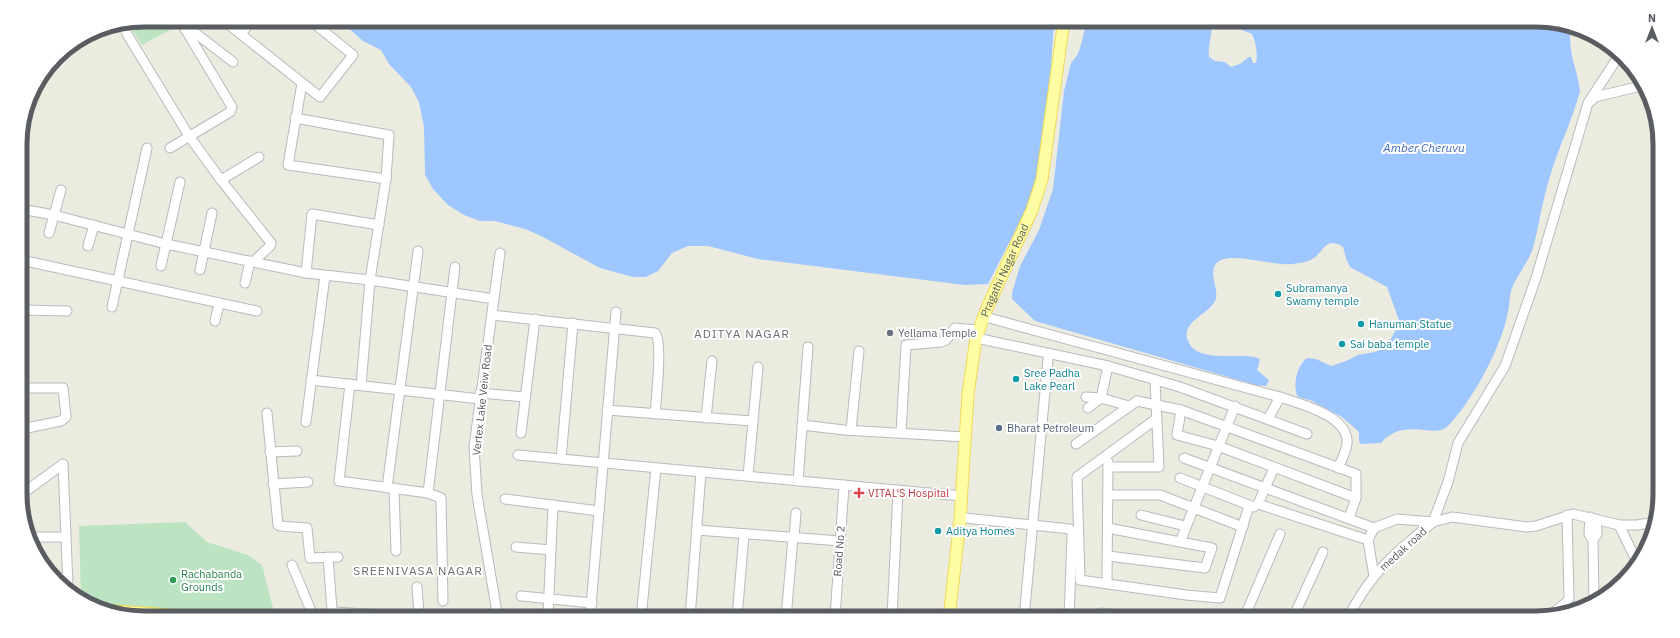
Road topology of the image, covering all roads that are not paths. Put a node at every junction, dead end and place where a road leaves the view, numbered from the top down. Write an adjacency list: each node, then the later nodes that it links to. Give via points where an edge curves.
1 (184, 27): 16 (street, via 232,107 230,112)
2 (188, 27): 11 (street)
3 (232, 27): 9 (street)
4 (246, 27): 9 (street)
5 (319, 27): 12 (street, via 353,55 320,97)
6 (1063, 27): 61 (main road, Pragathi Nagar Road, via 1042,179 1032,210)
7 (1069, 27): 56 (main road, via 1045,186 1031,227)
8 (125, 28): 16 (street)
9 (241, 34): 12 (street)
10 (1616, 59): 14 (street)
11 (233, 62)
12 (302, 83): 15 (street)
13 (1638, 87): 14 (street, via 1595,97)
14 (1588, 103): 143 (street, via 1536,278 1505,366 1458,443 1448,482)
15 (295, 118): 20 (street, via 389,135); 20 (street, via 288,165)
16 (189, 136): 18 (street); 21 (street)
17 (147, 148): 30 (street)
18 (170, 148)
19 (259, 157): 21 (street)
20 (386, 179): 28 (street)
21 (221, 180): 37 (street, via 271,243)
22 (180, 182): 31 (street)
23 (61, 190): 26 (street)
24 (27, 210): 26 (street)
25 (212, 213): 33 (street)
26 (54, 215): 27 (street); 29 (street)
27 (94, 225): 30 (street); 32 (street)
28 (379, 225): 41 (street, via 312,214); 43 (street)
29 (49, 232)
30 (128, 234): 31 (street); 44 (street)
31 (166, 244): 33 (street); 38 (street)
32 (88, 246)
33 (203, 251): 37 (street); 40 (street)
34 (418, 251): 46 (street)
35 (500, 253): 48 (street, Vertex Lake Veiw Road)
36 (27, 261): 44 (street)
37 (251, 261): 41 (street); 45 (street)
38 (161, 266)
39 (455, 267): 47 (street)
40 (200, 270)
41 (306, 273): 42 (street)
42 (325, 276): 43 (street); 68 (street)
43 (370, 280): 46 (street); 71 (street)
44 (119, 282): 49 (street); 50 (street)
45 (245, 283)
46 (413, 287): 47 (street); 73 (street)
47 (452, 294): 48 (street); 74 (street)
48 (494, 299): 55 (street, Vertex Lake Veiw Road)
49 (219, 304): 52 (street); 58 (street)
50 (112, 307)
51 (27, 310): 53 (street)
52 (257, 311)
53 (67, 312)
54 (616, 312): 60 (street)
55 (492, 315): 57 (street); 76 (street, Vertex Lake Veiw Road)
56 (989, 318): 61 (main road); 79 (street)
57 (535, 319): 59 (street); 77 (street)
58 (215, 321)
59 (572, 323): 60 (street); 109 (street)
60 (614, 328): 85 (street); 88 (street, via 654,332 657,335 659,365)
61 (979, 334): 66 (street); 75 (main road); 99 (street, via 955,328 946,340 941,342 906,345)
62 (808, 347): 94 (street)
63 (859, 351): 97 (street)
64 (1048, 359): 145 (street)
65 (712, 361): 89 (street)
66 (1108, 366): 69 (street); 80 (street)
67 (758, 367): 92 (street)
68 (311, 380): 70 (street); 93 (street)
69 (1155, 380): 81 (street); 83 (street)
70 (350, 384): 71 (street); 125 (street, via 339,482)
71 (361, 385): 73 (street)
72 (27, 388): 95 (street, via 63,388 66,417 61,421)
73 (400, 389): 74 (street); 125 (street)
74 (440, 395): 76 (street); 128 (street)
75 (971, 395): 101 (main road); 140 (main road)
76 (480, 396): 77 (street); 184 (street, Vertex Lake Veiw Road, via 474,447 477,494)
77 (525, 397): 98 (street)
78 (1086, 397): 80 (street)
79 (1280, 397): 91 (street); 115 (street, via 1337,420 1344,431 1347,444)
80 (1101, 398): 82 (street); 84 (street)
81 (1156, 405): 82 (street, via 1137,401); 86 (street); 90 (street)
82 (1129, 406): 102 (street)
83 (1235, 406): 91 (street); 96 (street)
84 (1088, 408)
85 (606, 410): 88 (street); 110 (street)
86 (1181, 410): 96 (street); 103 (street, via 1177,435)
87 (267, 413): 105 (street)
88 (655, 414): 89 (street)
89 (706, 418): 92 (street)
90 (1156, 419): 106 (street); 111 (street, via 1159,467)
91 (1268, 419): 100 (street)
92 (752, 421): 117 (street)
93 (306, 422)
94 (802, 425): 97 (street); 119 (street)
95 (27, 428)
96 (1226, 428): 103 (street); 115 (street)
97 (851, 430): 99 (street)
98 (521, 432)
99 (901, 433): 101 (street)
100 (1307, 434)
101 (965, 437): 130 (main road)
102 (1076, 444)
103 (1218, 446): 112 (street); 114 (street)
104 (297, 451): 105 (street)
105 (270, 452): 121 (street)
106 (1109, 454): 111 (street); 173 (street, via 1077,477 1080,580)
107 (518, 455): 109 (street)
108 (1184, 458): 112 (street)
109 (561, 459): 110 (street)
110 (602, 463): 113 (street); 136 (street)
111 (1108, 467): 129 (street)
112 (1210, 467): 123 (street); 124 (street)
113 (656, 468): 116 (street); 187 (street)
114 (1274, 468): 124 (street); 131 (street)
115 (1338, 468): 131 (street, via 1356,474)
116 (701, 472): 117 (street); 151 (street)
117 (748, 476): 119 (street)
118 (1180, 478): 123 (street)
119 (798, 481): 122 (street)
120 (308, 482): 121 (street)
121 (273, 484): 165 (street, via 278,524 306,527 309,558)
122 (844, 484): 127 (street); 158 (street, Road No 2)
123 (1201, 487): 134 (street); 135 (street)
124 (1265, 487): 134 (street); 141 (street)
125 (390, 488): 128 (street); 162 (street)
126 (27, 490): 155 (street, via 63,464)
127 (898, 491): 130 (street); 192 (street)
128 (428, 493): 178 (street, via 440,498)
129 (1108, 494): 135 (street, via 1160,495); 149 (street)
130 (962, 496): 193 (main road)
131 (1356, 498): 141 (street)
132 (505, 499): 133 (street)
133 (553, 505): 136 (street); 161 (street)
134 (1253, 505): 148 (street); 157 (street)
135 (1193, 507): 147 (street); 148 (street)
136 (599, 511): 179 (street)
137 (796, 512): 156 (street)
138 (1141, 515): 147 (street)
139 (1567, 515): 142 (street, via 1580,514); 143 (street, via 1526,527 1452,517); 180 (street, via 1570,597)
140 (965, 518): 145 (street); 194 (main road)
141 (1349, 518): 150 (street)
142 (1593, 518): 146 (street); 176 (street, via 1597,534 1593,540)
143 (1433, 522): 150 (street, via 1397,519); 169 (street, medak road, via 1392,555)
144 (1649, 523): 146 (street)
145 (1032, 525): 195 (street); 196 (street, via 1071,532)
146 (1619, 525): 167 (street)
147 (1185, 526): 159 (street)
148 (1243, 527): 173 (street, via 1220,598)
149 (1108, 528): 159 (street); 164 (street)
150 (1374, 528): 157 (street)
151 (697, 530): 152 (street); 188 (street)
152 (744, 534): 156 (street); 189 (street)
153 (1280, 534): 197 (street)
154 (35, 537): 155 (street)
155 (66, 537): 171 (street)
156 (793, 538): 158 (street); 190 (street)
157 (1368, 540): 169 (street)
158 (840, 542): 191 (street, Road No 2)
159 (1180, 542): 164 (street, via 1212,548 1206,568)
160 (516, 547): 161 (street)
161 (551, 550): 177 (street)
162 (396, 551)
163 (1323, 552): 198 (street)
164 (1108, 556): 173 (street)
165 (328, 557): 166 (street); 182 (street)
166 (338, 557)
167 (1634, 557)
168 (292, 565): 181 (street)
169 (1376, 573): 199 (street, medak road, via 1358,597)
170 (62, 577): 171 (street)
171 (68, 577): 172 (street)
172 (68, 583)
173 (1107, 583)
174 (417, 587): 183 (street)
175 (521, 596): 177 (street)
176 (1594, 596)
177 (549, 599): 179 (street); 185 (street)
178 (443, 602)
179 (592, 603): 186 (street)
180 (1558, 609)
181 (311, 611)
182 (333, 611)
183 (419, 611)
184 (497, 611)
185 (548, 611)
186 (591, 611)
187 (642, 611)
188 (691, 611)
189 (738, 611)
190 (787, 611)
191 (835, 611)
192 (892, 611)
193 (950, 611)
194 (957, 611)
195 (1025, 611)
196 (1069, 611)
197 (1247, 611)
198 (1295, 611)
199 (1351, 611)

